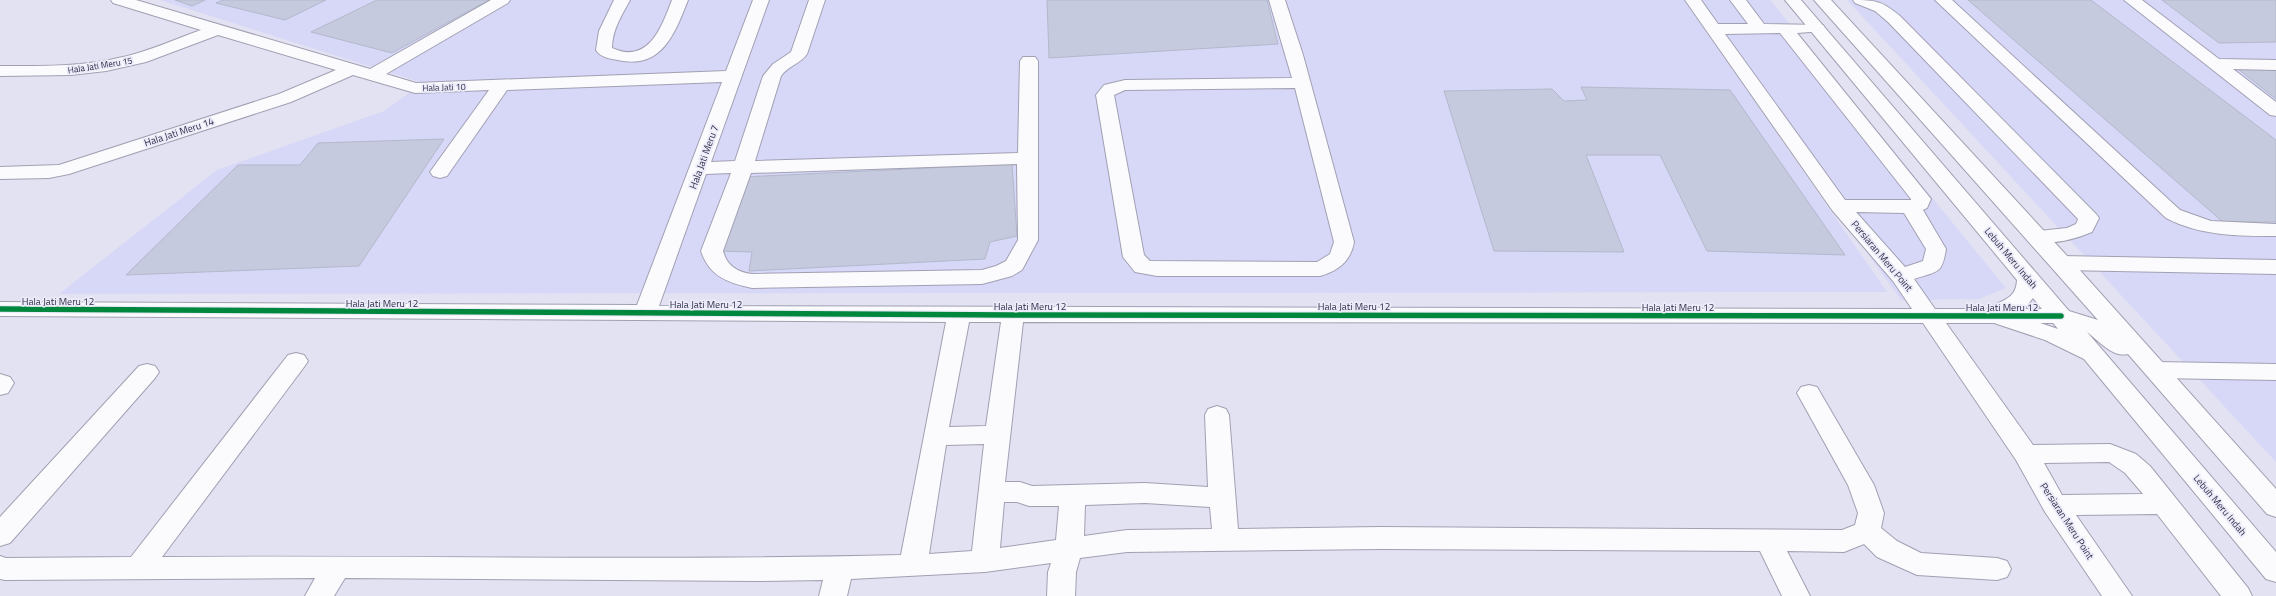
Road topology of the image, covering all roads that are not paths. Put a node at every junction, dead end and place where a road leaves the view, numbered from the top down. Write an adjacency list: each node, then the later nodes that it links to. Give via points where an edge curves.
1 (119, 0): 18 (street, Hala Jati 10)
2 (502, 0): 25 (street)
3 (622, 0): 4 (street, via 604,35 603,44 604,50 616,57 645,54 664,39)
4 (680, 0)
5 (761, 0): 26 (street, Hala Jati Meru 7)
6 (817, 0): 31 (street, via 799,54 796,58 777,66 772,76)
7 (1277, 0): 27 (street)
8 (1693, 0): 19 (street, Persiaran Meru Point)
9 (1738, 0): 15 (street)
10 (1793, 0): 17 (street, Lebuh Meru Indah)
11 (1822, 0): 38 (street)
12 (1861, 0): 38 (street, via 1881,8 1894,19 2089,218 2085,228 2070,234)
13 (1943, 0): 37 (street, via 2173,214 2190,224 2212,228)
14 (2132, 0): 21 (street)
15 (1759, 28): 16 (street); 19 (street)
16 (1784, 28): 17 (street); 36 (street, via 1921,199 1920,204)
17 (1817, 28): 42 (street, Lebuh Meru Indah)
18 (218, 29): 23 (street, Hala Jati 10); 24 (street, Hala Jati Meru 15, via 140,58 102,66 56,72)
19 (1714, 29): 35 (street, Persiaran Meru Point)
20 (1029, 61): 30 (street)
21 (2214, 64): 22 (street); 29 (street)
22 (2276, 65)
23 (352, 69): 25 (street, Hala Jati 10); 34 (street, Hala Jati Meru 14, via 285,98 62,170)
24 (0, 71)
25 (372, 75): 28 (street, Hala Jati 10, via 415,88)
26 (734, 76): 28 (street, Hala Jati 10); 32 (street, Hala Jati Meru 7)
27 (1302, 83): 27 (street, via 1344,242 1343,252 1335,263 1320,269 1143,267 1134,257 1105,96 1110,89 1125,85)
28 (502, 84): 33 (street)
29 (2276, 111)
30 (1027, 158): 31 (street); 31 (street, via 1028,240 1014,265 1004,271 982,277 752,281 736,278 720,269 714,261 712,251)
31 (743, 167): 32 (street)
32 (700, 168): 44 (street, Hala Jati Meru 7)
33 (440, 172)
34 (0, 173)
35 (1839, 206): 36 (street); 41 (street, Persiaran Meru Point)
36 (1911, 207): 41 (street, via 1936,249 1933,265)
37 (2276, 230)
38 (2036, 236): 39 (street)
39 (2058, 259): 40 (street); 49 (street, via 2076,303 2073,311); 52 (street)
40 (2276, 267)
41 (1901, 276): 48 (street, Persiaran Meru Point)
42 (2028, 277): 47 (street, via 2028,289 2020,301); 49 (street, Lebuh Meru Indah)
43 (0, 309): 44 (street, Hala Jati Meru 12)
44 (645, 313): 45 (street, Hala Jati Meru 12)
45 (959, 314): 46 (street, Hala Jati Meru 12); 60 (street)
46 (1013, 315): 48 (street, Hala Jati Meru 12); 59 (street)
47 (1993, 315): 48 (street, Hala Jati Meru 12); 49 (street, Hala Jati Meru 12); 51 (street, via 2053,335)
48 (1929, 316): 62 (street, Persiaran Meru Point)
49 (2061, 316): 51 (street, Lebuh Meru Indah); 61 (street, Hala Jati Meru 12, via 2084,322 2108,336)
50 (296, 361): 78 (street)
51 (2100, 362): 81 (street, Lebuh Meru Indah)
52 (2156, 370): 54 (street); 61 (street)
53 (147, 372): 70 (street)
54 (2276, 372)
55 (0, 382): 56 (street)
56 (0, 387)
57 (1809, 393): 69 (street, via 1861,484 1871,513)
58 (1217, 415): 65 (street)
59 (996, 435): 60 (street); 63 (street)
60 (935, 436): 75 (street)
61 (2219, 442): 68 (street)
62 (2026, 454): 66 (street, Persiaran Meru Point); 67 (street, via 2121,455 2130,460)
63 (992, 492): 64 (street, via 1020,492 1029,496); 74 (street)
64 (1073, 496): 65 (street, via 1145,493); 73 (street)
65 (1222, 498): 71 (street)
66 (2054, 504): 67 (street); 86 (street, Persiaran Meru Point)
67 (2164, 504): 87 (street)
68 (2276, 507)
69 (1867, 531): 72 (street, via 1844,541); 80 (street, via 1887,549 1917,564)
70 (0, 535)
71 (1226, 540): 72 (street, via 1381,538); 73 (street, via 1127,541)
72 (1769, 542): 85 (street)
73 (1069, 550): 74 (street); 84 (street, via 1062,572)
74 (984, 561): 75 (street)
75 (913, 566): 79 (street)
76 (0, 567): 78 (street)
77 (337, 567): 78 (street); 79 (street, via 756,570); 82 (street)
78 (138, 568)
79 (839, 568): 83 (street)
80 (1997, 569)
81 (2276, 571)
82 (318, 596)
83 (833, 596)
84 (1061, 596)
85 (1796, 596)
86 (2118, 596)
87 (2238, 596)

